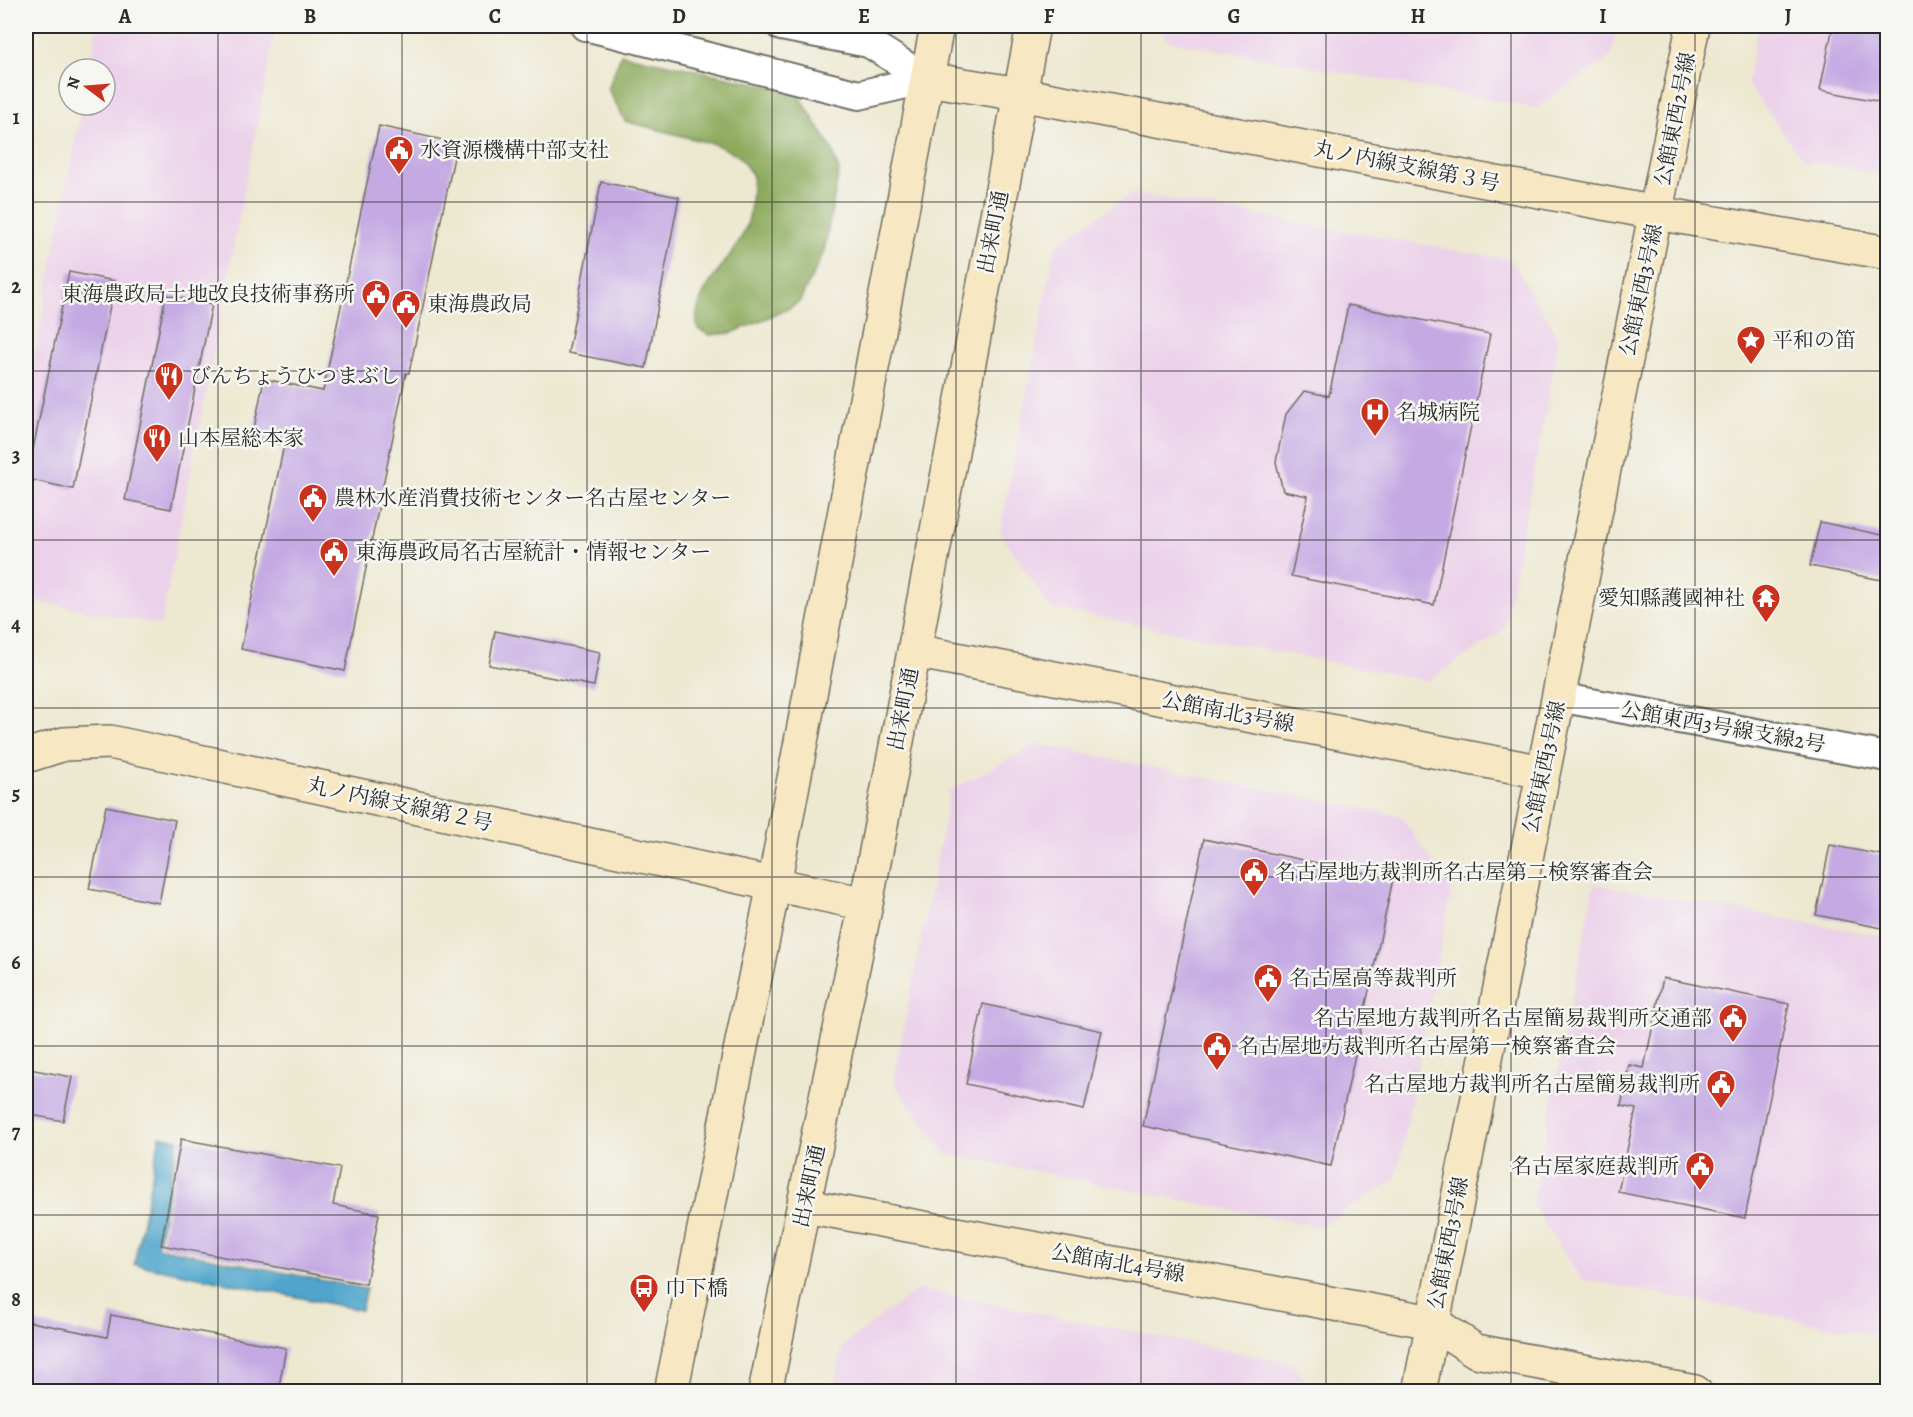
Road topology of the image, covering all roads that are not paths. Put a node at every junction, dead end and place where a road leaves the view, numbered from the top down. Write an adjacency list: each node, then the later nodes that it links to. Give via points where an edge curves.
1 (585, 26): 6 (street, via 859,95)
2 (781, 26): 6 (street, via 868,43)
3 (937, 26): 6 (street)
4 (1033, 26): 7 (street, 出来町通)
5 (1693, 26): 8 (street, 公館東西2号線)
6 (927, 79): 7 (street, 丸ノ内線支線第３号); 15 (street)
7 (1019, 94): 8 (street, 丸ノ内線支線第３号); 10 (street, 出来町通)
8 (1657, 213): 9 (street, 丸ノ内線支線第３号); 11 (street, 公館東西3号線)
9 (1887, 253)
10 (914, 651): 14 (street, 公館南北3号線); 16 (street, 出来町通)
11 (1558, 697): 13 (street, 公館東西3号線支線2号); 14 (street, 公館東西3号線)
12 (26, 756): 15 (street, 丸ノ内線支線第２号, via 64,744 110,742)
13 (1887, 757)
14 (1543, 772): 18 (street, 公館東西3号線)
15 (774, 884): 16 (street, 丸ノ内線支線第２号); 19 (street)
16 (866, 904): 17 (street, 出来町通)
17 (805, 1206): 18 (street, 公館南北4号線); 20 (street, 出来町通)
18 (1432, 1322): 21 (street, 公館東西3号線); 22 (street, via 1476,1351)
19 (671, 1392)
20 (765, 1392)
21 (1419, 1392)
22 (1695, 1392)

